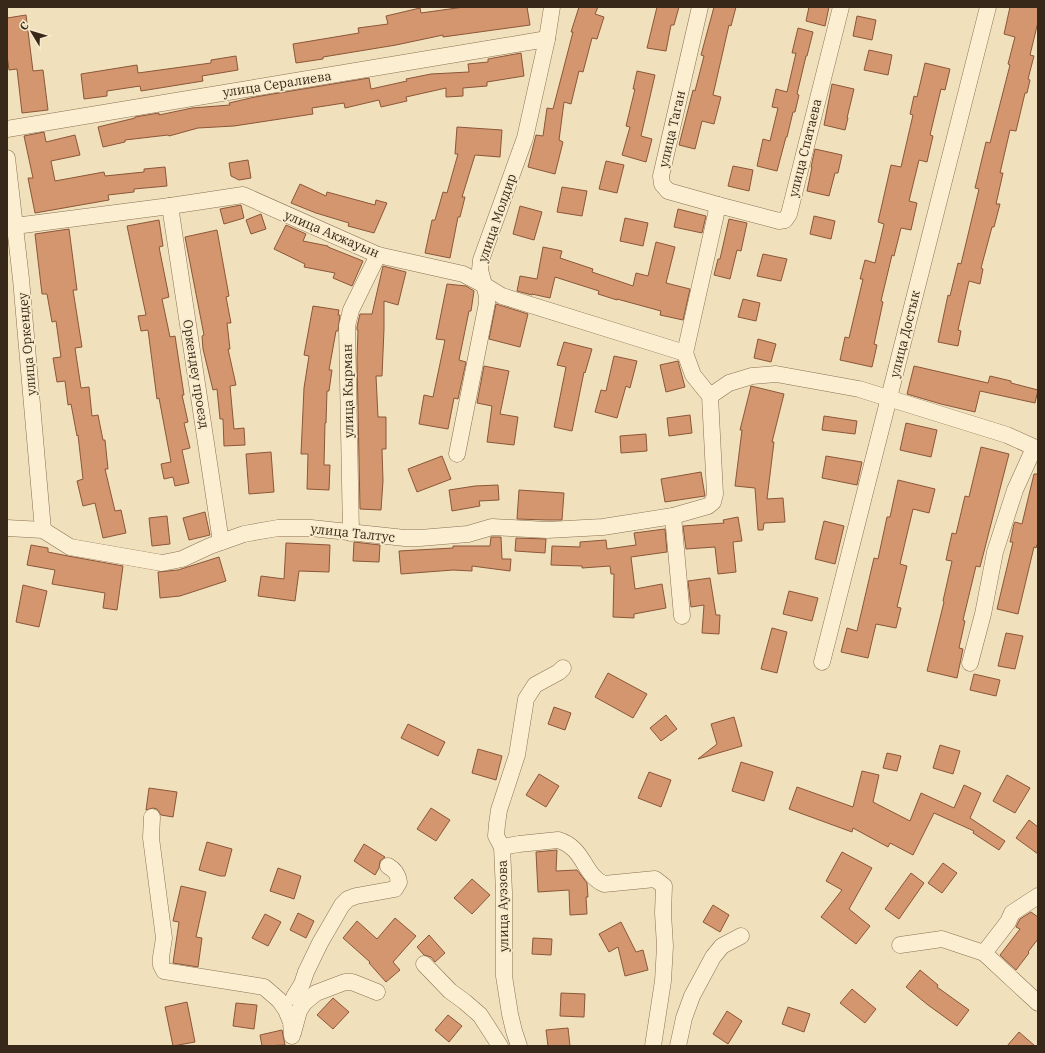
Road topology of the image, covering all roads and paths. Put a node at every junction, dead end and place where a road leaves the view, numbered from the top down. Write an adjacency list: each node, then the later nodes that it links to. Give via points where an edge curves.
1 (552, 7): 5 (street, улица Молдир)
2 (700, 7): 8 (street, улица Таган, via 661,176 662,184 668,191)
3 (840, 7): 8 (street, улица Спатаева, via 789,214 785,220 779,221)
4 (988, 7): 16 (street, улица Достык)
5 (547, 38): 6 (street, улица Сералиева); 13 (street, улица Молдир, via 525,138 481,260 480,270)
6 (7, 128)
7 (7, 158): 10 (street, улица Оркендеу)
8 (718, 205): 14 (street)
9 (170, 206): 10 (street, улица Акжауын); 11 (street, улица Акжауын, via 242,195); 23 (street, Оркендеу проезд)
10 (15, 226): 12 (street, улица Оркендеу)
11 (378, 255): 13 (street, улица Акжауын, via 463,274); 22 (street, улица Кырман, via 351,310 347,326)
12 (14, 279): 21 (street, улица Оркендеу)
13 (484, 285): 14 (street, улица Акжауын, via 502,296); 18 (street, улица Молдир, via 487,303)
14 (685, 353): 15 (street, via 693,375)
15 (710, 396): 16 (street, via 729,383 752,376 776,374 859,389); 19 (street, улица Талтус, via 715,494 713,502 708,506)
16 (889, 399): 17 (street, via 1007,436); 25 (street, улица Достык)
17 (1036, 448): 26 (street, via 1015,490 995,552)
18 (457, 454)
19 (674, 516): 22 (street, улица Талтус, via 604,528 547,530 492,527 468,534 420,538); 24 (street)
20 (7, 528): 21 (street, улица Талтус)
21 (43, 530): 23 (street, улица Талтус, via 70,547 162,563 182,559)
22 (351, 533): 23 (street, улица Талтус, via 311,528 278,528 244,534)
23 (221, 542)
24 (682, 616)
25 (822, 662)
26 (970, 663)
27 (563, 668): 29 (street, улица Ауэзова, via 535,685 526,699 517,755 496,824 496,836)
28 (152, 817): 39 (street, via 151,838 164,938 161,965 164,970 264,987 286,1010 291,1022)
29 (502, 847): 41 (street, улица Ауэзова, via 504,976 510,1014); 42 (street, via 558,840 575,850 596,881 604,884 655,878 662,883 665,946 663,981)
30 (388, 866): 37 (street, via 398,874 399,882 395,889 356,896 342,904)
31 (1038, 896): 34 (street, via 1012,914)
32 (741, 936): 43 (street, via 722,946 713,957 692,996)
33 (900, 945): 34 (street, via 942,939)
34 (984, 953): 38 (street)
35 (424, 964): 40 (street, via 450,991 480,1015)
36 (377, 992): 39 (street, via 352,982 345,982 316,993 302,1007 295,1023)
37 (294, 997)
38 (1038, 1003)
39 (293, 1041)
40 (500, 1046)
41 (520, 1046)
42 (653, 1046)
43 (678, 1046)

